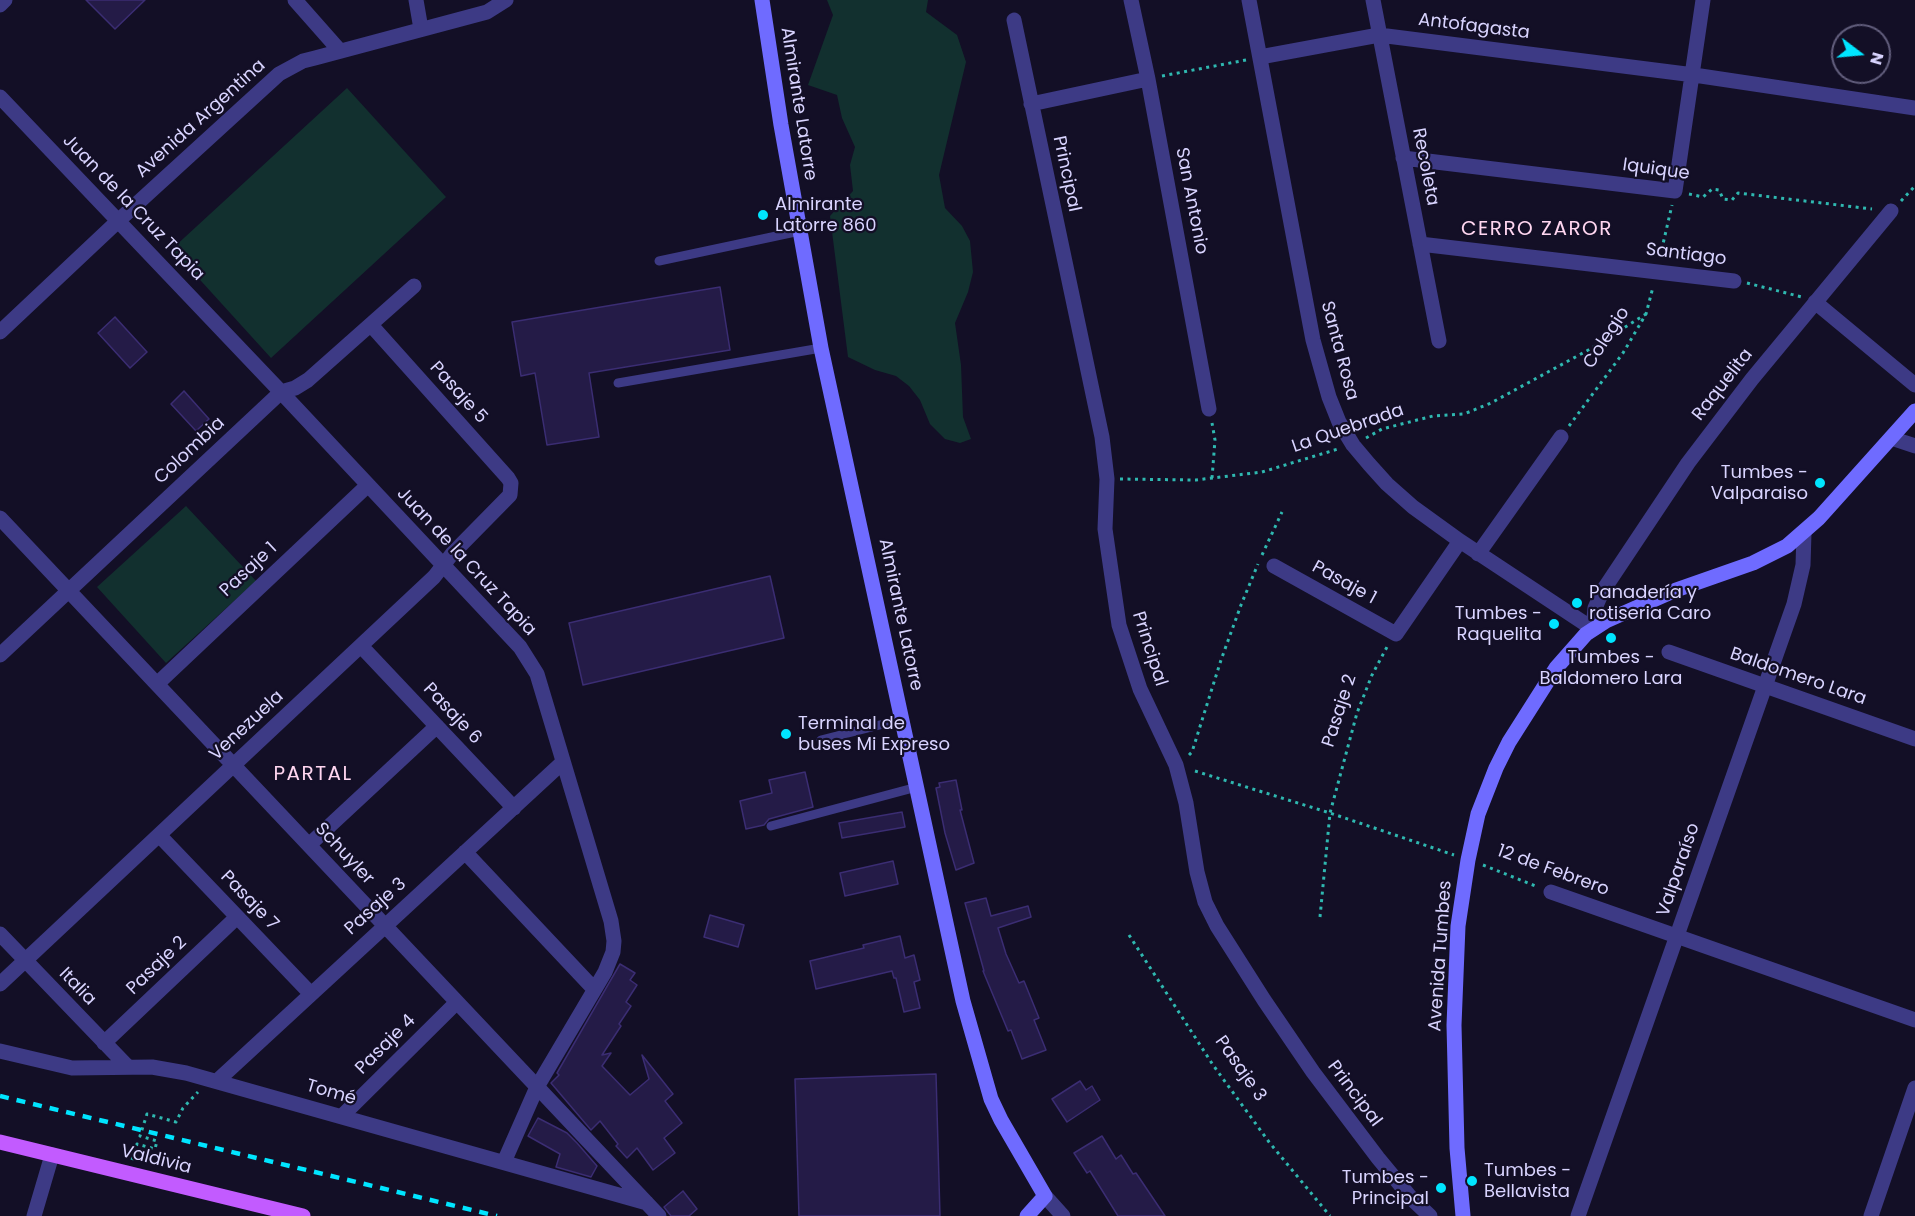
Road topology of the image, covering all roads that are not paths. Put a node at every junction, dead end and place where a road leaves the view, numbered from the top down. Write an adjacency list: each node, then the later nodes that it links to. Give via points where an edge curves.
1 (5, 0): 10 (street)
2 (295, 0): 14 (street)
3 (416, 0): 12 (street)
4 (506, 0): 12 (street, Avenida Argentina, via 487,12)
5 (762, 0): 24 (main road, Almirante Latorre)
6 (1131, 0): 17 (street, San Antonio)
7 (1249, 0): 15 (street, Santa Rosa)
8 (1373, 0): 13 (street, Recoleta)
9 (1703, 0): 16 (street)
10 (0, 5)
11 (1014, 20): 19 (street, Principal)
12 (421, 29): 14 (street, Avenida Argentina)
13 (1379, 34): 15 (street, Antofagasta); 16 (street, Antofagasta); 21 (street, Recoleta)
14 (340, 51): 23 (street, Avenida Argentina, via 303,61 279,74)
15 (1260, 57): 46 (street, Santa Rosa, via 1313,340 1339,422 1353,445 1387,484)
16 (1694, 75): 20 (street, Antofagasta); 21 (street, Iquique, via 1675,191)
17 (1148, 79): 19 (street); 37 (street, San Antonio)
18 (0, 97): 23 (street, Juan de la Cruz Tapia)
19 (1031, 104): 97 (street, Principal, via 1102,437 1107,478 1105,529 1119,625 1140,689 1176,765 1201,890 1217,927 1263,1000 1345,1115)
20 (1915, 108)
21 (1403, 158): 25 (street, Recoleta)
22 (1891, 211): 29 (street, Raquelita)
23 (118, 221): 31 (street, Avenida Argentina); 36 (street, Juan de la Cruz Tapia)
24 (800, 231): 26 (lane); 33 (main road, Almirante Latorre)
25 (1420, 244): 27 (street, Santiago); 32 (street, Recoleta)
26 (659, 261)
27 (1734, 280)
28 (414, 286): 30 (street, Colombia)
29 (1815, 302): 35 (street); 51 (street, Raquelita, via 1688,463 1602,592)
30 (371, 325): 36 (street, Colombia, via 308,380); 43 (street, Pasaje 5, via 508,478)
31 (0, 332)
32 (1439, 342)
33 (821, 348): 34 (lane); 57 (main road, Almirante Latorre)
34 (618, 383)
35 (1915, 385)
36 (281, 392): 42 (street, Juan de la Cruz Tapia); 50 (street, Colombia)
37 (1209, 409)
38 (1915, 411): 40 (main road, Avenida Tumbes)
39 (1561, 437): 47 (street)
40 (1891, 438): 41 (street); 45 (main road, Avenida Tumbes)
41 (1915, 446)
42 (368, 485): 48 (street, Juan de la Cruz Tapia); 55 (street, Pasaje 1)
43 (512, 489): 48 (street, Venezuela, via 507,500)
44 (0, 518): 50 (street, Schuyler)
45 (1804, 534): 51 (main road, Avenida Tumbes, via 1753,563 1676,590); 56 (street, Valparaíso, via 1799,585)
46 (1460, 541): 47 (street, Santa Rosa); 49 (street, Pasaje 1, via 1396,633)
47 (1478, 554): 51 (street, Santa Rosa)
48 (444, 565): 52 (street, Venezuela); 61 (street, Juan de la Cruz Tapia, via 532,664 542,685)
49 (1274, 566)
50 (69, 591): 54 (street, Colombia); 55 (street, Schuyler)
51 (1593, 628): 98 (main road, Avenida Tumbes, via 1556,668 1509,742 1485,795 1468,860 1458,927 1454,1025)
52 (361, 646): 58 (street, Pasaje 6); 62 (street, Venezuela)
53 (1669, 652): 56 (street, Baldomero Lara)
54 (0, 655)
55 (158, 684): 62 (street, Schuyler)
56 (1764, 686): 59 (street, Baldomero Lara); 73 (street, Valparaíso)
57 (903, 719): 60 (lane); 63 (main road, Almirante Latorre)
58 (437, 726): 64 (street, Pasaje 6); 67 (street)
59 (1915, 739)
60 (821, 740)
61 (563, 762): 64 (street, Pasaje 3); 76 (street, Juan de la Cruz Tapia, via 614,941 610,962)
62 (234, 765): 66 (street, Venezuela); 67 (street, Schuyler)
63 (917, 787): 65 (lane); 90 (main road, Almirante Latorre, via 980,1067 1001,1120)
64 (514, 808): 68 (street, Pasaje 3)
65 (771, 826)
66 (159, 835): 70 (street, Pasaje 7); 74 (street, Venezuela)
67 (309, 845): 71 (street, Schuyler)
68 (465, 852): 71 (street, Pasaje 3); 76 (street)
69 (1551, 892): 73 (street, 12 de Febrero)
70 (237, 917): 77 (street, Pasaje 7); 80 (street, Pasaje 2)
71 (385, 926): 77 (street, Pasaje 3); 78 (street, Schuyler)
72 (0, 933): 74 (street, Italia)
73 (1677, 936): 79 (street, 12 de Febrero); 99 (street, Valparaíso)
74 (26, 960): 75 (street, Venezuela); 80 (street, Italia)
75 (0, 984)
76 (594, 990): 84 (street, Juan de la Cruz Tapia)
77 (310, 993): 83 (street, Pasaje 3)
78 (457, 1002): 84 (street, Schuyler); 86 (street, Pasaje 4)
79 (1915, 1020)
80 (104, 1043): 82 (street, Italia)
81 (0, 1052): 82 (street, Tomé, via 72,1068)
82 (127, 1066): 83 (street, Tomé, via 166,1069)
83 (217, 1081): 86 (street, Tomé)
84 (537, 1087): 89 (street, Juan de la Cruz Tapia); 91 (street, Schuyler)
85 (1915, 1088): 100 (street)
86 (342, 1116): 89 (street, Tomé)
87 (0, 1142): 88 (main road, Valdivia)
88 (52, 1155): 92 (street); 93 (main road, Valdivia)
89 (504, 1162): 91 (street, Tomé)
90 (1045, 1196): 95 (main road); 96 (street, Almirante Latorre)
91 (647, 1203): 94 (street, Schuyler)
92 (34, 1216)
93 (303, 1216)
94 (659, 1216)
95 (1027, 1216)
96 (1063, 1216)
97 (1430, 1216)
98 (1463, 1216)
99 (1578, 1216)
100 (1871, 1216)

